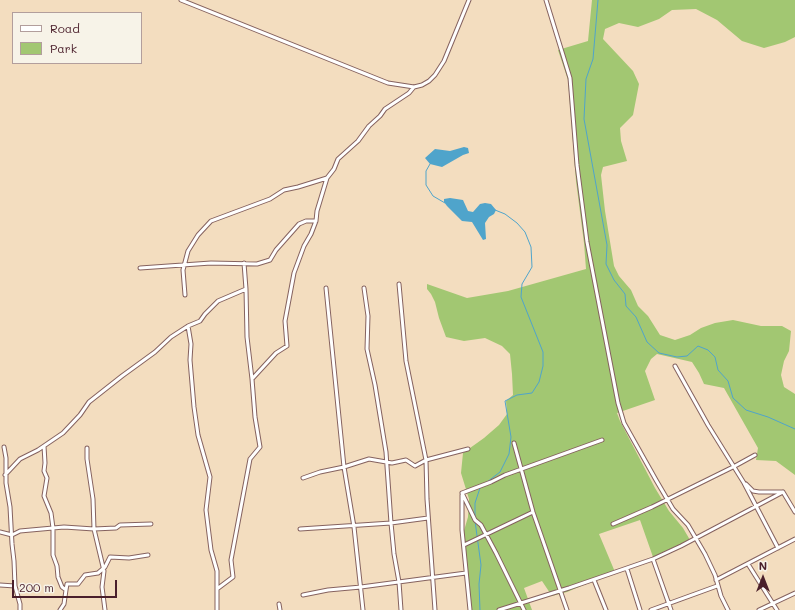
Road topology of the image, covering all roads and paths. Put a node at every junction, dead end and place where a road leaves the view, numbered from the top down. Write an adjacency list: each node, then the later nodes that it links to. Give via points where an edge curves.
1 (181, 0): 4 (street, via 388,83)
2 (469, 0): 4 (street, via 444,61 429,81)
3 (546, 0): 35 (street, via 570,78 576,165 587,242 618,403 624,423)
4 (414, 87): 5 (street, via 385,109 358,141 338,159)
5 (327, 178): 6 (street); 8 (street, via 284,190 270,199 210,221 188,251)
6 (316, 221): 7 (street, via 300,224 270,260 257,264); 17 (street, via 294,273 285,321 287,346 276,353)
7 (244, 263): 8 (street); 13 (street)
8 (185, 265): 9 (street); 14 (street)
9 (140, 268)
10 (399, 284): 25 (street, via 406,361)
11 (326, 288): 28 (street)
12 (364, 288): 26 (street, via 368,316 367,349)
13 (246, 290): 15 (street, via 218,301 200,321); 17 (street, via 247,337)
14 (185, 295)
15 (188, 326): 20 (street, via 89,402 63,432); 68 (street, via 194,408 198,435 210,478 206,510 211,550 217,571)
16 (675, 366): 27 (street, via 708,425)
17 (252, 378): 68 (street, via 260,447 250,459 231,560 234,577)
18 (602, 440): 29 (street)
19 (514, 443): 29 (street)
20 (44, 446): 30 (street, via 20,459); 44 (street, via 44,471 47,478 44,496 52,513)
21 (4, 447): 30 (street)
22 (87, 448): 45 (street)
23 (468, 449): 25 (street)
24 (755, 455): 27 (street)
25 (426, 460): 26 (street, via 415,466 406,460); 39 (street)
26 (386, 463): 28 (street, via 369,458); 40 (street)
27 (735, 466): 32 (street); 35 (street)
28 (344, 467): 31 (street); 43 (street)
29 (522, 469): 34 (street); 37 (street)
30 (5, 475): 48 (street)
31 (303, 478)
32 (744, 483): 33 (street, via 753,490); 36 (street)
33 (783, 492): 36 (street); 38 (street)
34 (462, 494): 49 (street); 52 (street)
35 (667, 499): 42 (street); 50 (street)
36 (756, 506): 50 (street); 53 (street)
37 (533, 512): 49 (street); 70 (street)
38 (795, 512)
39 (428, 518): 40 (street); 60 (street)
40 (391, 523): 43 (street); 63 (street)
41 (152, 524): 45 (street)
42 (614, 524)
43 (354, 527): 46 (street); 67 (street)
44 (53, 528): 45 (street, via 64,526); 48 (street, via 20,531); 69 (street, via 53,555 62,588)
45 (94, 529): 57 (street)
46 (300, 529)
47 (0, 532): 48 (street)
48 (12, 535): 65 (street)
49 (486, 535): 52 (street); 73 (street)
50 (695, 538): 55 (street); 62 (street)
51 (795, 539): 53 (street)
52 (464, 545): 59 (street)
53 (778, 548): 56 (street)
54 (148, 555): 57 (street, via 110,557)
55 (653, 559): 58 (street); 74 (street)
56 (748, 564): 62 (street); 76 (street)
57 (103, 568): 69 (street, via 98,573 85,575 78,584 67,584); 79 (street)
58 (627, 569): 61 (street); 90 (street)
59 (466, 574): 60 (street); 85 (street)
60 (432, 577): 63 (street); 84 (street)
61 (594, 580): 70 (street); 89 (street)
62 (716, 580): 66 (street)
63 (399, 582): 67 (street); 83 (street)
64 (0, 585): 65 (street)
65 (15, 586): 77 (street)
66 (717, 586): 74 (street); 93 (street)
67 (361, 587): 72 (street); 82 (street)
68 (217, 589): 80 (street)
69 (66, 590): 78 (street, via 64,604)
70 (561, 591): 73 (street); 88 (street)
71 (795, 593): 76 (street)
72 (303, 595)
73 (521, 603): 86 (street); 87 (street)
74 (669, 603): 91 (street); 92 (street)
75 (280, 604): 81 (street)
76 (773, 604): 94 (street); 95 (street)
77 (20, 610)
78 (60, 610)
79 (105, 610)
80 (217, 610)
81 (280, 610)
82 (363, 610)
83 (401, 610)
84 (435, 610)
85 (470, 610)
86 (499, 610)
87 (524, 610)
88 (568, 610)
89 (606, 610)
90 (640, 610)
91 (651, 610)
92 (672, 610)
93 (728, 610)
94 (759, 610)
95 (777, 610)

